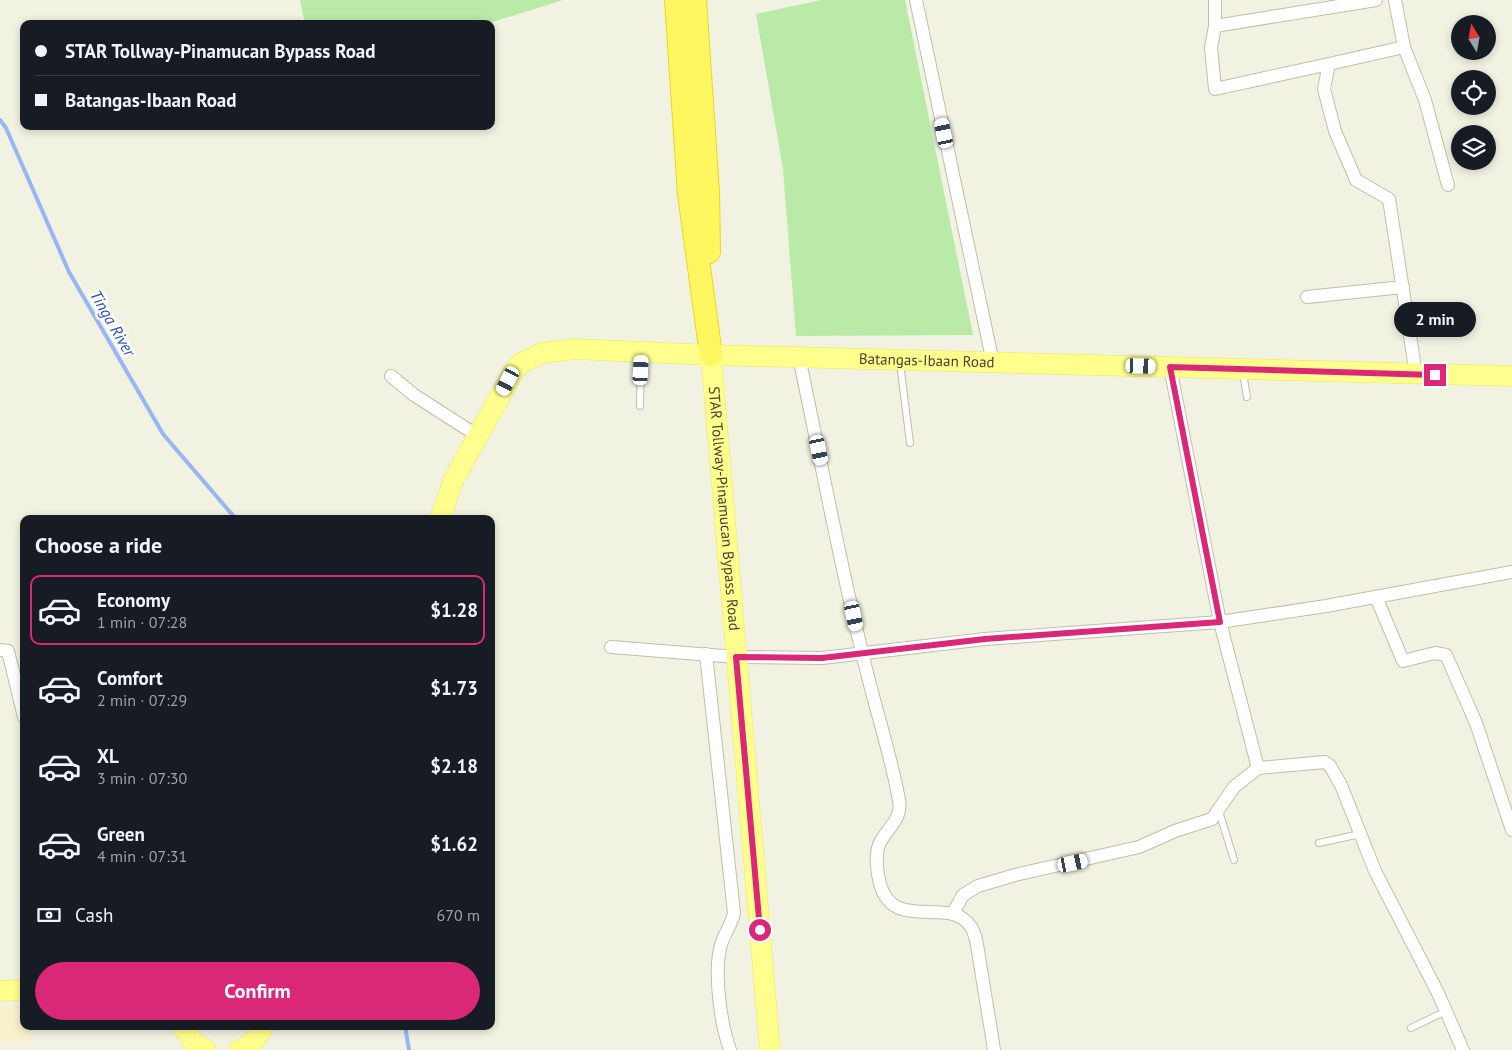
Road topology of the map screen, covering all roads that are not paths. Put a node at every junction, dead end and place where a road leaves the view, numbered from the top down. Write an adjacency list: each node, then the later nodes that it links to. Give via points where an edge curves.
1 (676, 0): 14 (highway, via 689,194)
2 (695, 0): 14 (highway, via 708,192)
3 (916, 0): 17 (street)
4 (1215, 0): 7 (street)
5 (1376, 0): 7 (street)
6 (1395, 0): 8 (street)
7 (1215, 26): 9 (street, via 1211,48 1215,89)
8 (1404, 47): 9 (street); 10 (street, via 1425,100)
9 (1329, 64): 11 (street, via 1324,89 1335,131 1356,180 1389,199)
10 (1448, 185)
11 (1403, 287): 12 (street); 20 (street)
12 (1307, 297)
13 (641, 351): 14 (main road, Batangas-Ibaan Road); 24 (lane); 25 (main road, Batangas-Ibaan Road, via 575,349 542,353 531,358 514,371)
14 (711, 355): 15 (main road, Batangas-Ibaan Road); 35 (main road, STAR Tollway-Pinamucan Bypass Road)
15 (799, 357): 16 (main road, Batangas-Ibaan Road); 33 (street)
16 (900, 360): 17 (main road, Batangas-Ibaan Road); 26 (lane)
17 (993, 363): 18 (main road, Batangas-Ibaan Road)
18 (1170, 367): 19 (main road, Batangas-Ibaan Road); 30 (street)
19 (1242, 369): 20 (main road, Batangas-Ibaan Road); 23 (lane)
20 (1416, 375): 22 (main road, Batangas-Ibaan Road)
21 (392, 376): 25 (street, via 414,396)
22 (1512, 376)
23 (1247, 397)
24 (640, 406)
25 (478, 436): 27 (main road, Batangas-Ibaan Road, via 454,480)
26 (910, 443)
27 (441, 515)
28 (1512, 572): 29 (street)
29 (1376, 597): 30 (street); 39 (street, via 1403,661 1435,653 1446,655 1476,723)
30 (1220, 622): 33 (street, via 985,639); 37 (street)
31 (611, 647): 34 (street)
32 (0, 650): 36 (street, via 8,651)
33 (862, 653): 35 (street, via 822,658); 43 (street, via 900,803 900,814 879,845 880,882 885,896 894,906 908,912)
34 (706, 654): 35 (street); 52 (street, via 734,913 723,937 718,965)
35 (736, 657): 53 (main road, STAR Tollway-Pinamucan Bypass Road)
36 (20, 700)
37 (1258, 768): 38 (street, via 1234,787); 40 (street, via 1328,763 1341,785)
38 (1219, 811): 42 (lane); 43 (street, via 1212,818 1149,844 978,886 963,895)
39 (1512, 830)
40 (1360, 834): 41 (lane); 46 (street, via 1375,871)
41 (1319, 843)
42 (1234, 860)
43 (953, 913): 54 (street, via 963,918 974,935)
44 (20, 990): 45 (main road)
45 (0, 991)
46 (1446, 1011): 47 (lane); 55 (street)
47 (1411, 1028)
48 (185, 1030): 50 (main road, via 194,1043)
49 (262, 1030): 51 (main road)
50 (206, 1050)
51 (239, 1050)
52 (730, 1050)
53 (770, 1050)
54 (994, 1050)
55 (1463, 1050)

